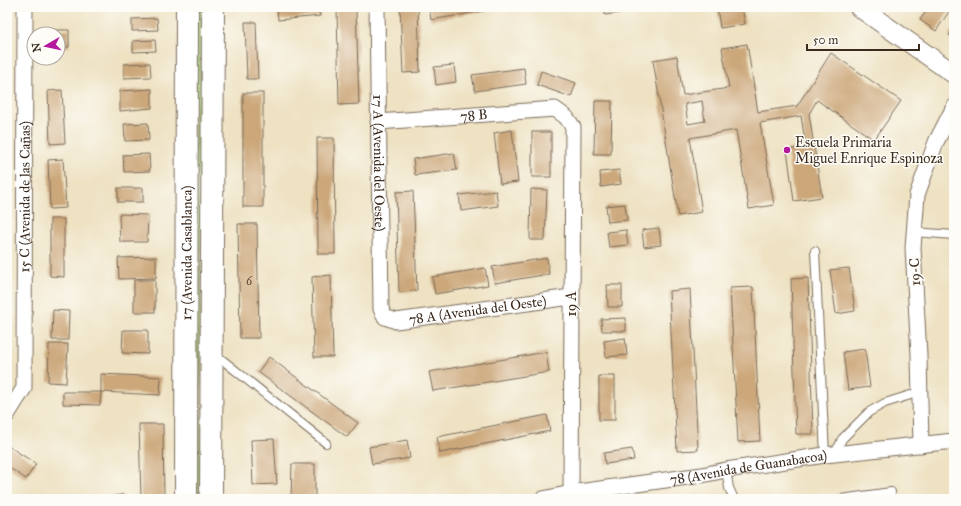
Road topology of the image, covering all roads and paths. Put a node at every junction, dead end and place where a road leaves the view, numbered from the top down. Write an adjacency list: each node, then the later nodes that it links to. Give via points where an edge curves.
1 (25, 7): 17 (street, 15 C (Avenida de las Cañas), via 24,388)
2 (187, 7): 25 (main road, 17 (Avenida Casablanca))
3 (213, 7): 15 (main road, 17 (Avenida Casablanca))
4 (377, 7): 9 (street, 17 A (Avenida del Oeste))
5 (859, 7): 6 (street)
6 (954, 74)
7 (954, 107): 10 (street, 19-C, via 936,142 917,195)
8 (566, 117): 9 (street, 78 B, via 555,109); 13 (street, 19 A, via 573,127)
9 (378, 122): 14 (street, 17 A (Avenida del Oeste), via 381,309)
10 (914, 232): 11 (lane); 16 (street, 19-C)
11 (954, 235)
12 (815, 251): 21 (lane)
13 (571, 297): 14 (street, 78 A (Avenida del Oeste), via 396,321); 24 (street, 19 A)
14 (385, 317)
15 (211, 352): 19 (lane); 26 (main road, 17 (Avenida Casablanca))
16 (920, 392): 20 (street, 19-C); 21 (lane, via 885,403 868,412)
17 (7, 415)
18 (954, 441): 20 (street, 78 (Avenida de Guanabacoa))
19 (326, 443)
20 (921, 445): 21 (street, 78 (Avenida de Guanabacoa))
21 (830, 455): 22 (street, 78 (Avenida de Guanabacoa))
22 (726, 470): 24 (street, 78 (Avenida de Guanabacoa)); 28 (lane)
23 (892, 492): 29 (lane)
24 (571, 496): 27 (street, 78 (Avenida de Guanabacoa))
25 (186, 499)
26 (210, 499)
27 (543, 499)
28 (734, 499)
29 (841, 499)

